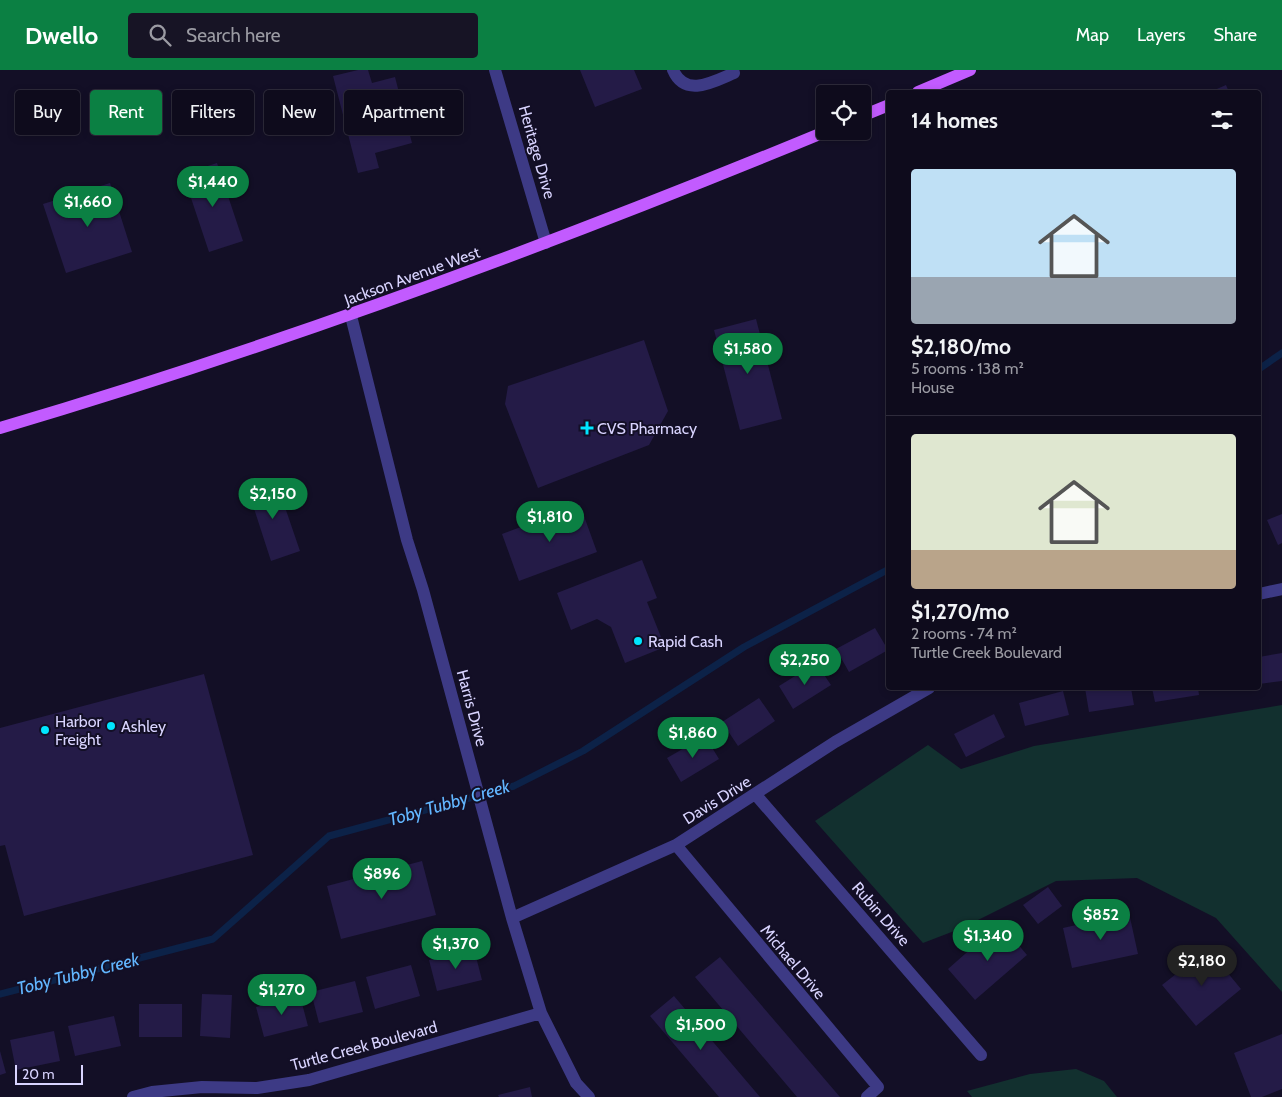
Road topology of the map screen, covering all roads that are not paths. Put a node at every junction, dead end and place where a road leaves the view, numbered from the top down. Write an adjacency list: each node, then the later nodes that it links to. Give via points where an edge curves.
1 (496, 70): 9 (street, Heritage Drive)
2 (672, 70): 4 (street, via 682,83 694,87)
3 (970, 70): 5 (main road)
4 (734, 73)
5 (923, 90)
6 (886, 106): 7 (main road)
7 (871, 112)
8 (816, 136): 9 (main road, Jackson Avenue West)
9 (546, 244): 10 (main road, Jackson Avenue West)
10 (351, 316): 11 (main road, Jackson Avenue West); 17 (street, Harris Drive, via 407,540)
11 (0, 428)
12 (1282, 588): 13 (street)
13 (1261, 593)
14 (926, 690): 15 (street, Davis Drive, via 835,742)
15 (756, 795): 16 (street, Davis Drive); 19 (street, Rubin Drive)
16 (676, 845): 17 (street, Davis Drive); 22 (street, Michael Drive, via 878,1087)
17 (512, 918): 18 (street, Harris Drive)
18 (541, 1013): 20 (street, Turtle Creek Boulevard, via 308,1080 258,1088 152,1092); 21 (street, Harris Drive, via 576,1083)
19 (981, 1055)
20 (133, 1097)
21 (589, 1097)
22 (867, 1097)

